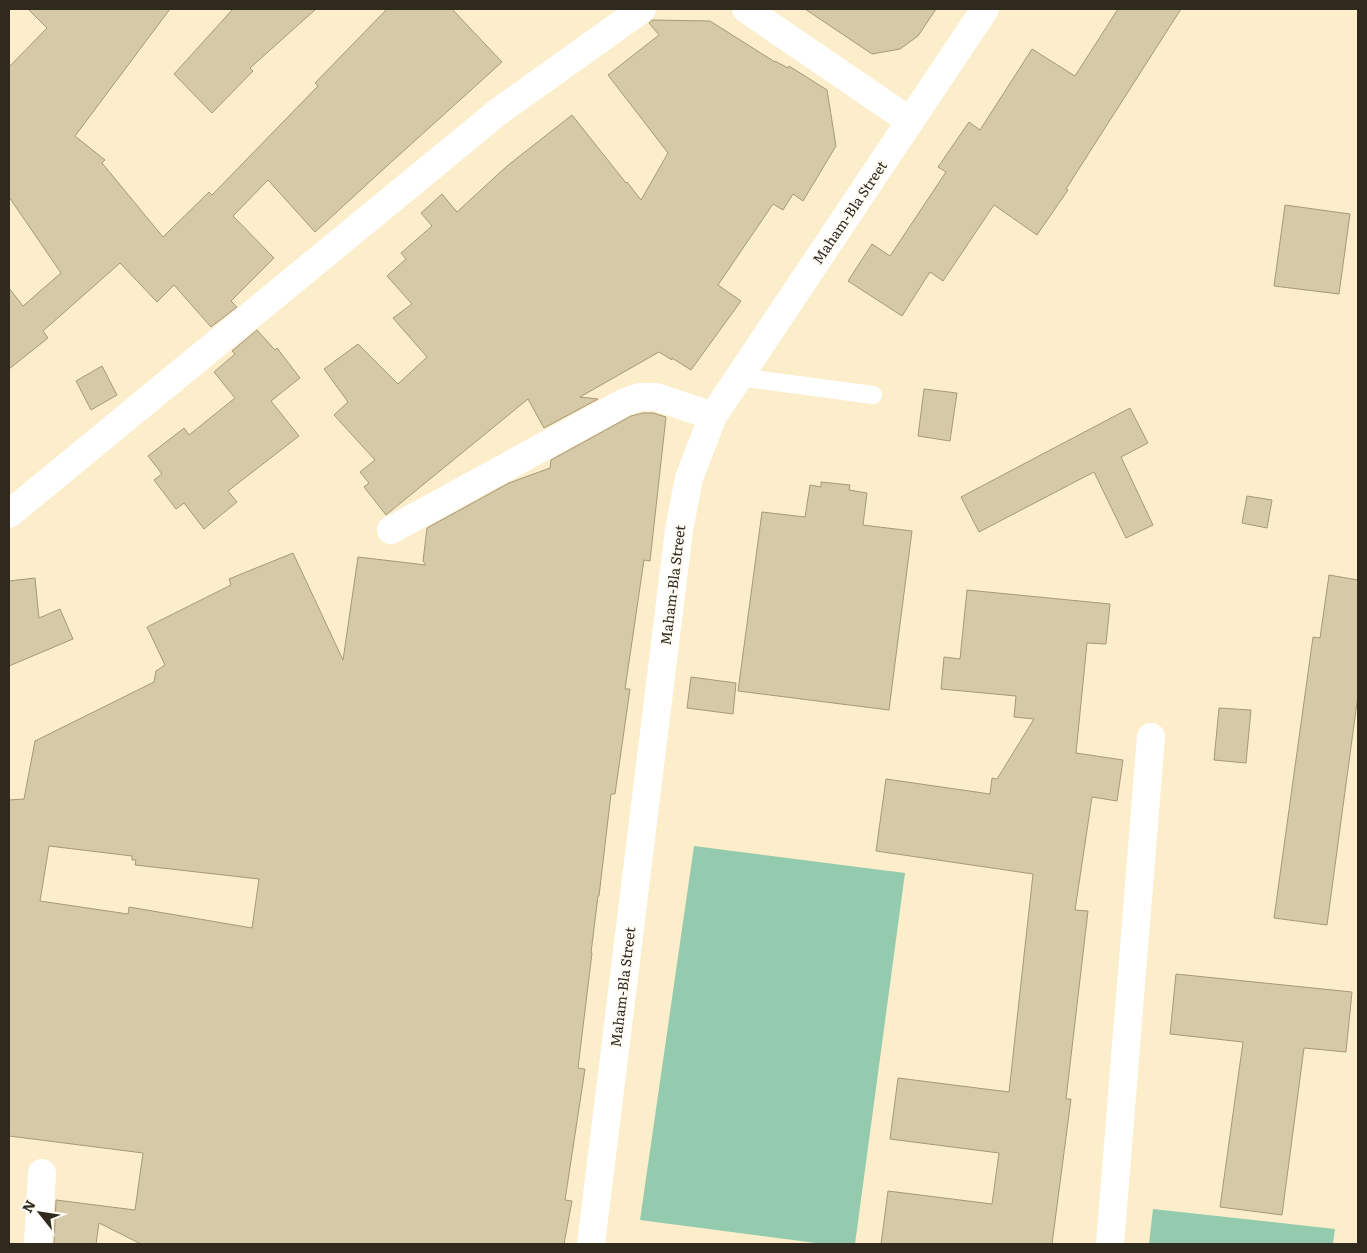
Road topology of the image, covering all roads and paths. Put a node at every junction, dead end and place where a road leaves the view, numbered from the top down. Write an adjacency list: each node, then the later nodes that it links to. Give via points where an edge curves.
1 (642, 9): 8 (street, via 498,112)
2 (746, 9): 4 (street)
3 (985, 9): 4 (street, Maham-Bla Street)
4 (910, 121): 5 (street, Maham-Bla Street)
5 (739, 377): 6 (lane); 7 (street, Maham-Bla Street)
6 (873, 395)
7 (713, 416): 9 (street, via 656,398 640,397 625,402); 13 (street, Maham-Bla Street, via 689,478 679,530)
8 (9, 514)
9 (390, 530)
10 (1151, 737): 14 (street)
11 (42, 1173): 12 (street)
12 (38, 1244)
13 (591, 1244)
14 (1110, 1244)

